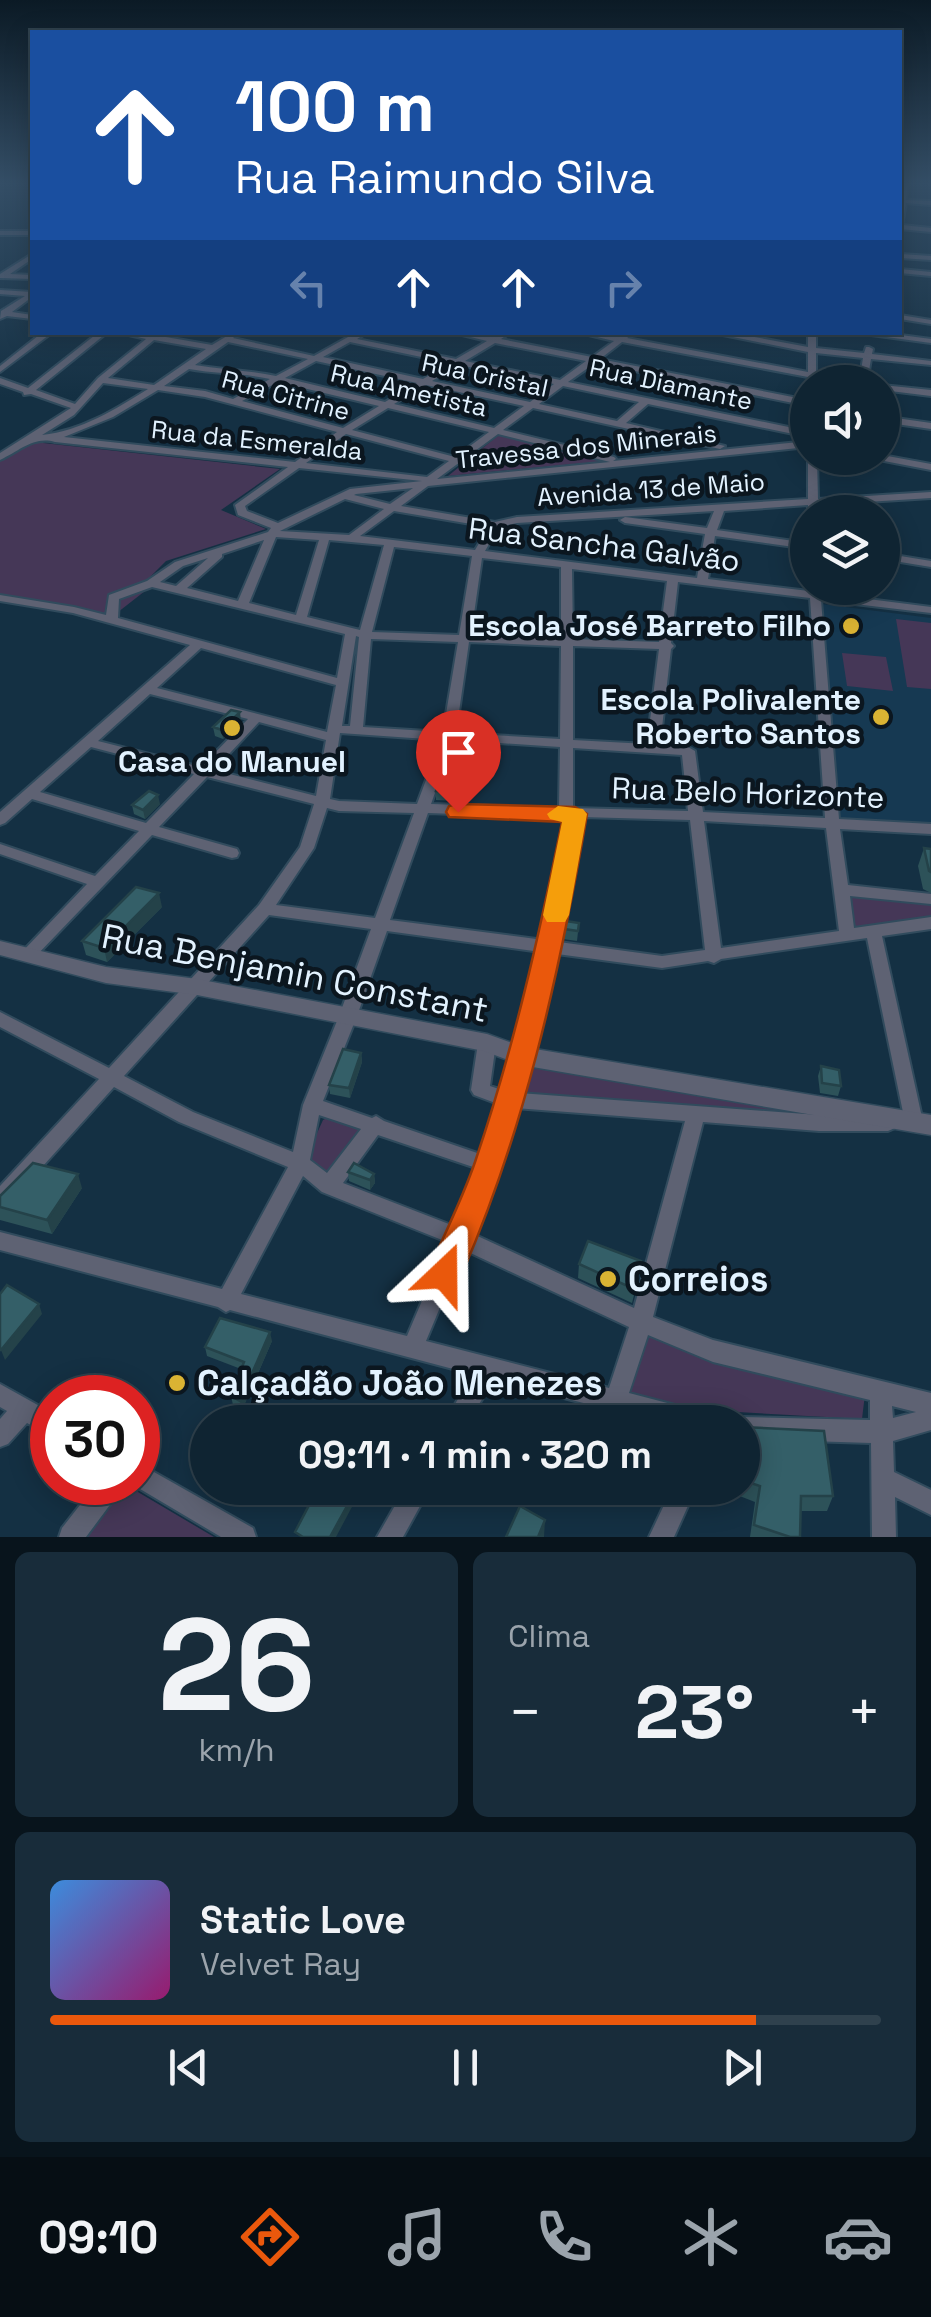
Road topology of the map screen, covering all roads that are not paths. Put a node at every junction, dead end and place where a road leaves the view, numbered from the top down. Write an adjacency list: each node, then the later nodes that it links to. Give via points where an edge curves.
1 (902, 256): 3 (street)
2 (30, 257): 6 (street)
3 (931, 258)
4 (902, 271): 5 (street)
5 (931, 274)
6 (2, 276): 7 (street)
7 (30, 277)
8 (0, 292): 9 (street)
9 (30, 294)
10 (30, 295): 11 (street)
11 (2, 315): 12 (street)
12 (30, 316)
13 (902, 318): 14 (street)
14 (931, 322)
15 (45, 335): 42 (street)
16 (100, 335): 51 (street)
17 (136, 335): 28 (street)
18 (469, 335): 29 (street)
19 (502, 335): 29 (street)
20 (595, 335): 30 (street)
21 (627, 335): 30 (street)
22 (729, 335): 33 (street)
23 (812, 335): 33 (street)
24 (876, 335): 34 (street)
25 (884, 335): 31 (street)
26 (232, 336): 32 (street); 35 (street, Rua Cristal)
27 (356, 336): 35 (street); 37 (street, Rua Diamante)
28 (152, 338): 32 (street); 45 (street)
29 (495, 340): 36 (street); 37 (street)
30 (621, 340): 36 (street); 43 (street)
31 (931, 341)
32 (214, 348): 41 (street)
33 (812, 350): 34 (street); 39 (street)
34 (866, 356): 38 (street); 40 (street)
35 (316, 358): 44 (street); 47 (street, Rua Cristal)
36 (592, 360): 46 (street); 53 (street)
37 (461, 361): 46 (street, Rua Diamante); 47 (street)
38 (931, 364)
39 (812, 365)
40 (865, 365)
41 (187, 366): 44 (street, Rua Ametista); 49 (street)
42 (0, 370)
43 (790, 375)
44 (275, 379): 55 (street); 58 (street, Rua Ametista)
45 (102, 380): 49 (street, Rua Citrine); 57 (street)
46 (564, 382): 54 (street, Rua Diamante); 56 (street)
47 (426, 383): 56 (street, Rua Cristal); 58 (street)
48 (4, 385): 51 (street)
49 (160, 386): 55 (street, Rua Citrine); 66 (street)
50 (900, 389): 52 (street)
51 (27, 393): 57 (street)
52 (931, 393)
53 (790, 399)
54 (647, 400): 60 (street); 62 (street, Rua Diamante)
55 (234, 402): 63 (street, Rua Citrine)
56 (532, 406): 60 (street, Rua Cristal); 64 (street)
57 (76, 407): 65 (street)
58 (387, 407): 63 (street); 64 (street, Rua Ametista)
59 (900, 422): 61 (street)
60 (618, 425): 68 (street, Rua Cristal)
61 (931, 426)
62 (790, 430)
63 (344, 431): 70 (street, Rua Citrine); 73 (street)
64 (498, 432): 70 (street); 71 (street, Rua Ametista)
65 (36, 438): 66 (street, Rua da Esmeralda); 69 (street)
66 (55, 439): 73 (street, Rua da Esmeralda)
67 (790, 445): 68 (street, Travessa dos Minerais)
68 (735, 449): 71 (street, Travessa dos Minerais)
69 (0, 457)
70 (458, 461): 75 (street)
71 (621, 461): 75 (street, Travessa dos Minerais)
72 (900, 461): 74 (street)
73 (300, 462): 75 (street, Rua da Esmeralda); 84 (street, via 238,509)
74 (931, 466)
75 (431, 482): 76 (street); 80 (street)
76 (341, 494): 80 (street, Avenida 13 de Maio); 84 (street)
77 (931, 495): 78 (street, Avenida 13 de Maio)
78 (900, 498)
79 (790, 506): 81 (street, Avenida 13 de Maio)
80 (393, 508): 83 (street, Avenida 13 de Maio); 87 (street)
81 (720, 508): 82 (street, Avenida 13 de Maio); 85 (street)
82 (600, 516): 83 (street, Avenida 13 de Maio); 85 (street)
83 (494, 525): 91 (street)
84 (275, 531): 86 (street, Rua Sancha Galvão); 90 (street); 102 (street)
85 (710, 534): 88 (street); 96 (street)
86 (325, 536): 87 (street, Rua Sancha Galvão); 107 (street)
87 (351, 538): 89 (street, Rua Sancha Galvão)
88 (790, 544)
89 (389, 545): 91 (street, Rua Sancha Galvão); 109 (street)
90 (218, 555): 97 (street, via 178,564); 99 (street)
91 (478, 556): 94 (street, Rua Sancha Galvão); 110 (street)
92 (900, 559): 93 (street)
93 (931, 564)
94 (567, 566): 95 (street, Rua Sancha Galvão); 111 (street)
95 (673, 578): 96 (street, Rua Sancha Galvão); 113 (street)
96 (702, 582): 98 (street, Rua Sancha Galvão)
97 (151, 584): 99 (street); 100 (street)
98 (790, 589)
99 (178, 590): 102 (street)
100 (113, 596): 105 (street); 108 (street)
101 (0, 598): 105 (street)
102 (244, 603): 107 (street)
103 (816, 605): 130 (street)
104 (900, 605): 106 (street, Rua Sancha Galvão)
105 (74, 610): 108 (street)
106 (931, 610)
107 (300, 618): 109 (street)
108 (112, 620): 112 (street)
109 (358, 634): 110 (street); 114 (street); 117 (street)
110 (465, 640): 111 (street); 119 (street)
111 (568, 642): 113 (street); 121 (street)
112 (198, 644): 114 (street); 115 (street)
113 (668, 646): 122 (street)
114 (343, 682): 118 (street)
115 (151, 690): 116 (street); 120 (street)
116 (256, 718): 118 (street); 123 (street)
117 (356, 729): 118 (street); 119 (street)
118 (332, 733): 125 (street)
119 (450, 736): 121 (street); 126 (street)
120 (91, 742): 123 (street, Rua Belo Horizonte); 124 (street)
121 (567, 743): 122 (street); 127 (street)
122 (653, 748): 128 (street, via 688,751)
123 (207, 770): 125 (street, Rua Belo Horizonte); 131 (street)
124 (29, 794): 129 (street); 131 (street)
125 (322, 802): 126 (street, Rua Belo Horizonte); 138 (street, via 307,848)
126 (421, 811): 127 (street, Rua Belo Horizonte); 140 (street)
127 (570, 814): 128 (street, Rua Belo Horizonte); 144 (street)
128 (698, 816): 130 (street, Rua Belo Horizonte); 146 (street)
129 (0, 820)
130 (832, 822): 132 (street, Rua Belo Horizonte); 136 (street)
131 (147, 829): 134 (street); 135 (street)
132 (931, 829)
133 (0, 849): 135 (street)
134 (232, 853)
135 (94, 881): 145 (street)
136 (841, 890): 137 (street); 142 (street)
137 (931, 899)
138 (265, 909): 140 (street); 147 (street)
139 (931, 922): 141 (street)
140 (381, 926): 144 (street); 148 (street)
141 (873, 930): 142 (street); 156 (street)
142 (848, 933): 146 (street)
143 (0, 948): 145 (street, Rua Benjamin Constant)
144 (550, 950): 146 (street, via 662,962); 151 (street)
145 (29, 952): 147 (street, Rua Benjamin Constant, via 106,975)
146 (714, 957)
147 (196, 988): 148 (street, Rua Benjamin Constant); 152 (street)
148 (348, 1016): 150 (street, Rua Benjamin Constant); 154 (street)
149 (0, 1019): 152 (street)
150 (487, 1043): 151 (street, Rua Benjamin Constant); 153 (street, via 480,1090)
151 (521, 1056): 153 (street); 156 (street, Rua Benjamin Constant)
152 (111, 1080): 158 (street, via 186,1118); 161 (street)
153 (509, 1100): 155 (street); 159 (street)
154 (312, 1104): 157 (street); 158 (street)
155 (696, 1113): 156 (street, via 860,1125); 165 (street)
156 (914, 1122)
157 (376, 1124): 159 (street); 160 (street)
158 (300, 1162): 160 (street); 164 (street)
159 (490, 1164): 162 (street)
160 (329, 1186): 162 (street)
161 (0, 1200)
162 (460, 1238): 165 (street); 166 (street)
163 (0, 1240): 164 (street)
164 (226, 1302): 166 (street)
165 (641, 1322): 168 (street, via 712,1351); 170 (street)
166 (413, 1347): 167 (street)
167 (487, 1370): 170 (street); 172 (street)
168 (880, 1393): 171 (street); 178 (street)
169 (0, 1395): 174 (street)
170 (616, 1399): 173 (street)
171 (931, 1404)
172 (466, 1405)
173 (637, 1405)
174 (24, 1409): 175 (street); 179 (street)
175 (30, 1412)
176 (931, 1420): 178 (street)
177 (760, 1429): 178 (street)
178 (883, 1432): 180 (street)
179 (0, 1436)
180 (884, 1479): 182 (street); 190 (street)
181 (160, 1488): 187 (street)
182 (931, 1503)
183 (96, 1505): 186 (street)
184 (408, 1505): 188 (street)
185 (676, 1505): 189 (street)
186 (71, 1537)
187 (244, 1537)
188 (389, 1537)
189 (661, 1537)
190 (884, 1537)

